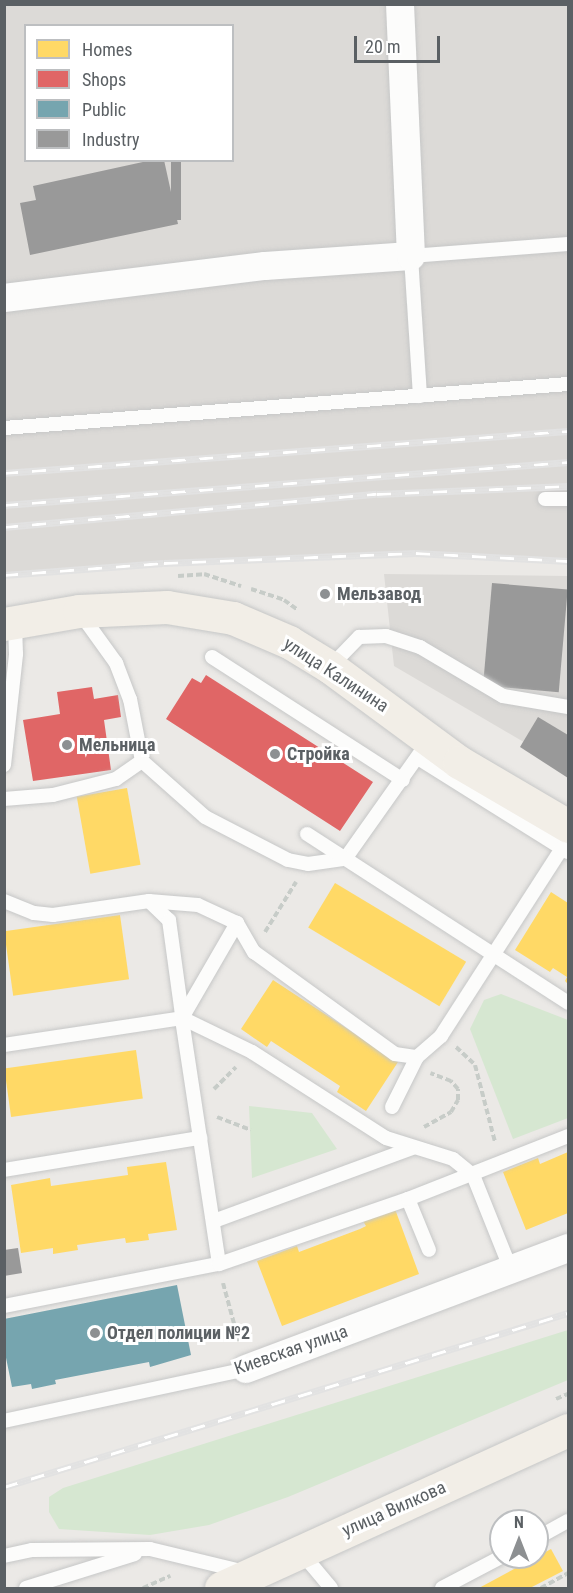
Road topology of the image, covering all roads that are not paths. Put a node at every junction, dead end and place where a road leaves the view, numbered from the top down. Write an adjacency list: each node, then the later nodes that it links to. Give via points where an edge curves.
1 (400, 4): 3 (street)
2 (568, 244): 3 (lane)
3 (411, 256): 4 (street, via 266,266); 6 (lane)
4 (4, 298)
5 (568, 384): 6 (lane)
6 (420, 396): 7 (lane)
7 (4, 428)
8 (545, 499): 9 (lane)
9 (568, 499)
10 (79, 611): 11 (main road, улица Калинина); 13 (main road, улица Калинина, via 167,607 233,618 289,642); 18 (lane, via 116,663 130,699)
11 (10, 623): 19 (lane, via 16,654)
12 (212, 657): 20 (lane)
13 (330, 667): 14 (lane, via 359,637 386,636 420,647 503,696); 17 (main road, улица Калинина)
14 (554, 707): 15 (lane); 16 (lane)
15 (568, 707)
16 (568, 715)
17 (424, 749): 20 (lane); 23 (main road, улица Калинина, via 459,762)
18 (142, 761): 21 (lane, via 116,779 53,795); 24 (lane, via 205,817 280,857 308,864)
19 (4, 765)
20 (402, 780): 24 (lane)
21 (4, 799)
22 (307, 834): 24 (lane)
23 (566, 842): 28 (lane)
24 (345, 859): 28 (lane)
25 (4, 901): 26 (lane, via 34,913 53,915)
26 (149, 901): 27 (lane, via 198,905); 30 (lane, via 169,920)
27 (237, 923): 30 (lane); 32 (lane, via 254,952 395,1054)
28 (493, 956): 29 (lane); 32 (lane, via 441,1036)
29 (568, 1003)
30 (183, 1018): 31 (lane); 35 (lane); 36 (lane, via 252,1052 386,1138)
31 (4, 1045)
32 (416, 1062): 33 (lane)
33 (392, 1107)
34 (568, 1136): 38 (lane)
35 (200, 1138): 37 (lane); 40 (lane)
36 (412, 1148): 38 (lane, via 453,1159); 40 (lane)
37 (4, 1170)
38 (473, 1175): 39 (lane); 44 (lane)
39 (408, 1199): 42 (lane); 43 (lane)
40 (214, 1221): 43 (lane)
41 (568, 1248): 44 (street, Киевская улица)
42 (429, 1250)
43 (219, 1264): 45 (lane)
44 (511, 1270): 46 (street, Киевская улица)
45 (4, 1306)
46 (246, 1369): 47 (lane, Киевская улица)
47 (4, 1420)
48 (568, 1430): 52 (main road, улица Вилкова)
49 (568, 1521): 50 (lane)
50 (549, 1531)
51 (150, 1549): 53 (lane, via 32,1550); 55 (lane); 56 (lane)
52 (300, 1551): 55 (main road, улица Вилкова); 58 (lane)
53 (4, 1556)
54 (489, 1563): 59 (lane)
55 (251, 1573): 57 (main road, улица Вилкова)
56 (26, 1588)
57 (221, 1588)
58 (331, 1588)
59 (442, 1588)

